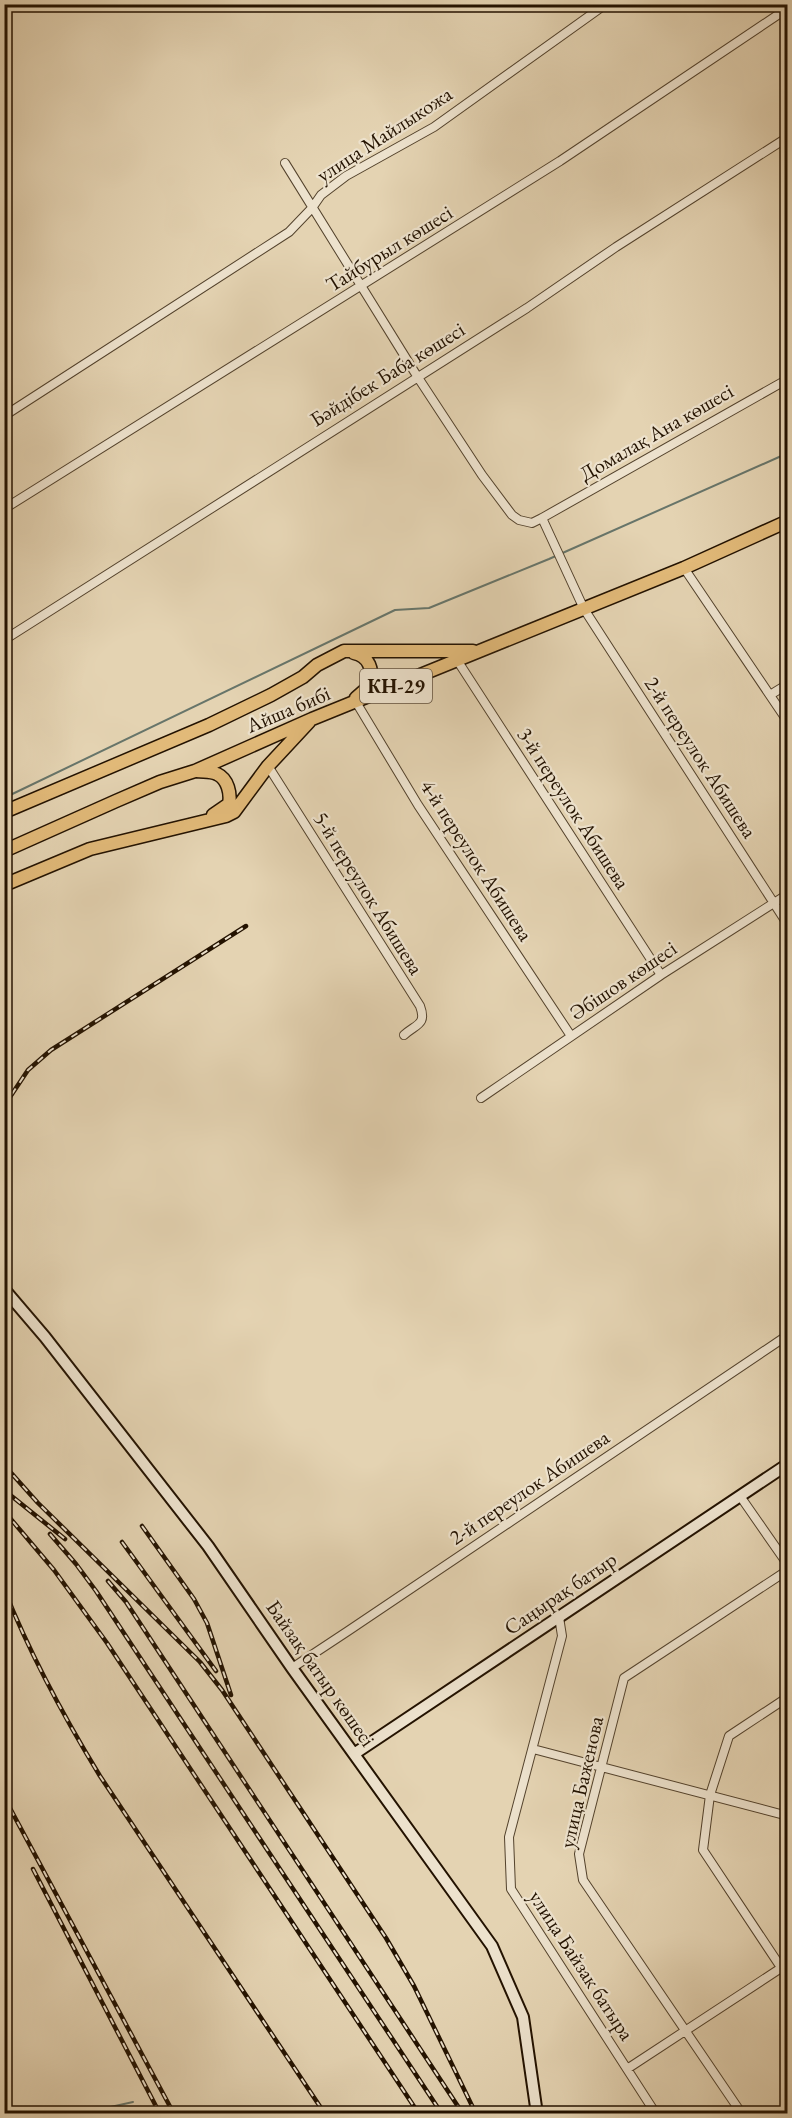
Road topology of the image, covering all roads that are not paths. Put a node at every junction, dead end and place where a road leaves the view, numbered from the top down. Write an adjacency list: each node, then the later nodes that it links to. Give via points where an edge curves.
1 (606, 4): 5 (street, улица Майлыкожа, via 434,127 346,176 321,195)
2 (788, 8): 6 (street, Тайбурыл көшесі)
3 (788, 137): 7 (street, Бәйдібек Баба көшесі)
4 (285, 163): 5 (street)
5 (312, 208): 6 (street); 9 (street, улица Майлыкожа, via 289,232)
6 (361, 287): 7 (street); 10 (street, Тайбурыл көшесі)
7 (417, 376): 11 (street, via 512,514 532,523); 15 (street, Бәйдібек Баба көшесі)
8 (788, 379): 11 (street, Домалақ Ана көшесі)
9 (4, 416)
10 (4, 509)
11 (542, 518): 14 (street, 2-й переулок Абишева)
12 (788, 521): 13 (main road, Айша бибі / КН-29)
13 (684, 568): 14 (main road, Айша бибі / КН-29); 20 (street)
14 (584, 609): 17 (main road, Айша бибі / КН-29); 31 (street, 2-й переулок Абишева)
15 (4, 640)
16 (344, 651): 17 (main road); 21 (main road, via 361,654 372,674 372,684); 26 (main road, via 303,677 209,725)
17 (479, 651): 18 (main road, Айша бибі / КН-29)
18 (457, 660): 21 (main road, Айша бибі / КН-29); 33 (street, 3-й переулок Абишева)
19 (788, 684): 20 (street)
20 (770, 695): 23 (street)
21 (352, 703): 22 (main road, Айша бибі / КН-29); 35 (street, 4-й переулок Абишева)
22 (312, 719): 24 (main road); 25 (main road, Айша бибі / КН-29)
23 (788, 722)
24 (268, 766): 27 (main road, via 234,812); 34 (street, 5-й переулок Абишева, via 420,1006 422,1022)
25 (195, 771): 27 (main road, via 216,773 231,795 229,804 221,811); 28 (main road, Айша бибі / КН-29, via 160,782)
26 (4, 812)
27 (200, 822): 29 (main road, via 90,849)
28 (4, 851)
29 (4, 885)
30 (788, 894): 31 (street, Әбішов көшесі)
31 (774, 903): 32 (street, 2-й переулок Абишева); 33 (street, Әбішов көшесі)
32 (788, 925)
33 (661, 975): 35 (street, Әбішов көшесі)
34 (404, 1035)
35 (571, 1036): 36 (street, Әбішов көшесі)
36 (481, 1098)
37 (4, 1289): 43 (main road, Байзақ батыр көшесі, via 208,1545)
38 (788, 1335): 43 (street, 2-й переулок Абишева)
39 (788, 1464): 40 (main road, Саңырақ батыр)
40 (740, 1496): 41 (street); 42 (main road, Саңырақ батыр)
41 (788, 1567): 47 (street, улица Баженова, via 624,1678)
42 (559, 1617): 45 (street, улица Байзак батыра, via 562,1636); 46 (main road, Саңырақ батыр)
43 (292, 1668): 46 (main road, Байзақ батыр көшесі)
44 (788, 1698): 48 (street, via 729,1736)
45 (533, 1749): 47 (street); 53 (street, улица Байзак батыра, via 509,1837 512,1889)
46 (354, 1754): 54 (main road, Байзақ батыр көшесі, via 492,1946 523,2016)
47 (602, 1766): 48 (street); 52 (street, улица Баженова, via 579,1854 583,1880)
48 (710, 1795): 49 (street); 50 (street, via 703,1850)
49 (788, 1816)
50 (781, 1968): 51 (street); 52 (street)
51 (788, 1978)
52 (686, 2031): 53 (street); 56 (street, улица Баженова)
53 (627, 2069): 55 (street, улица Байзак батыра)
54 (537, 2114)
55 (656, 2114)
56 (742, 2114)

